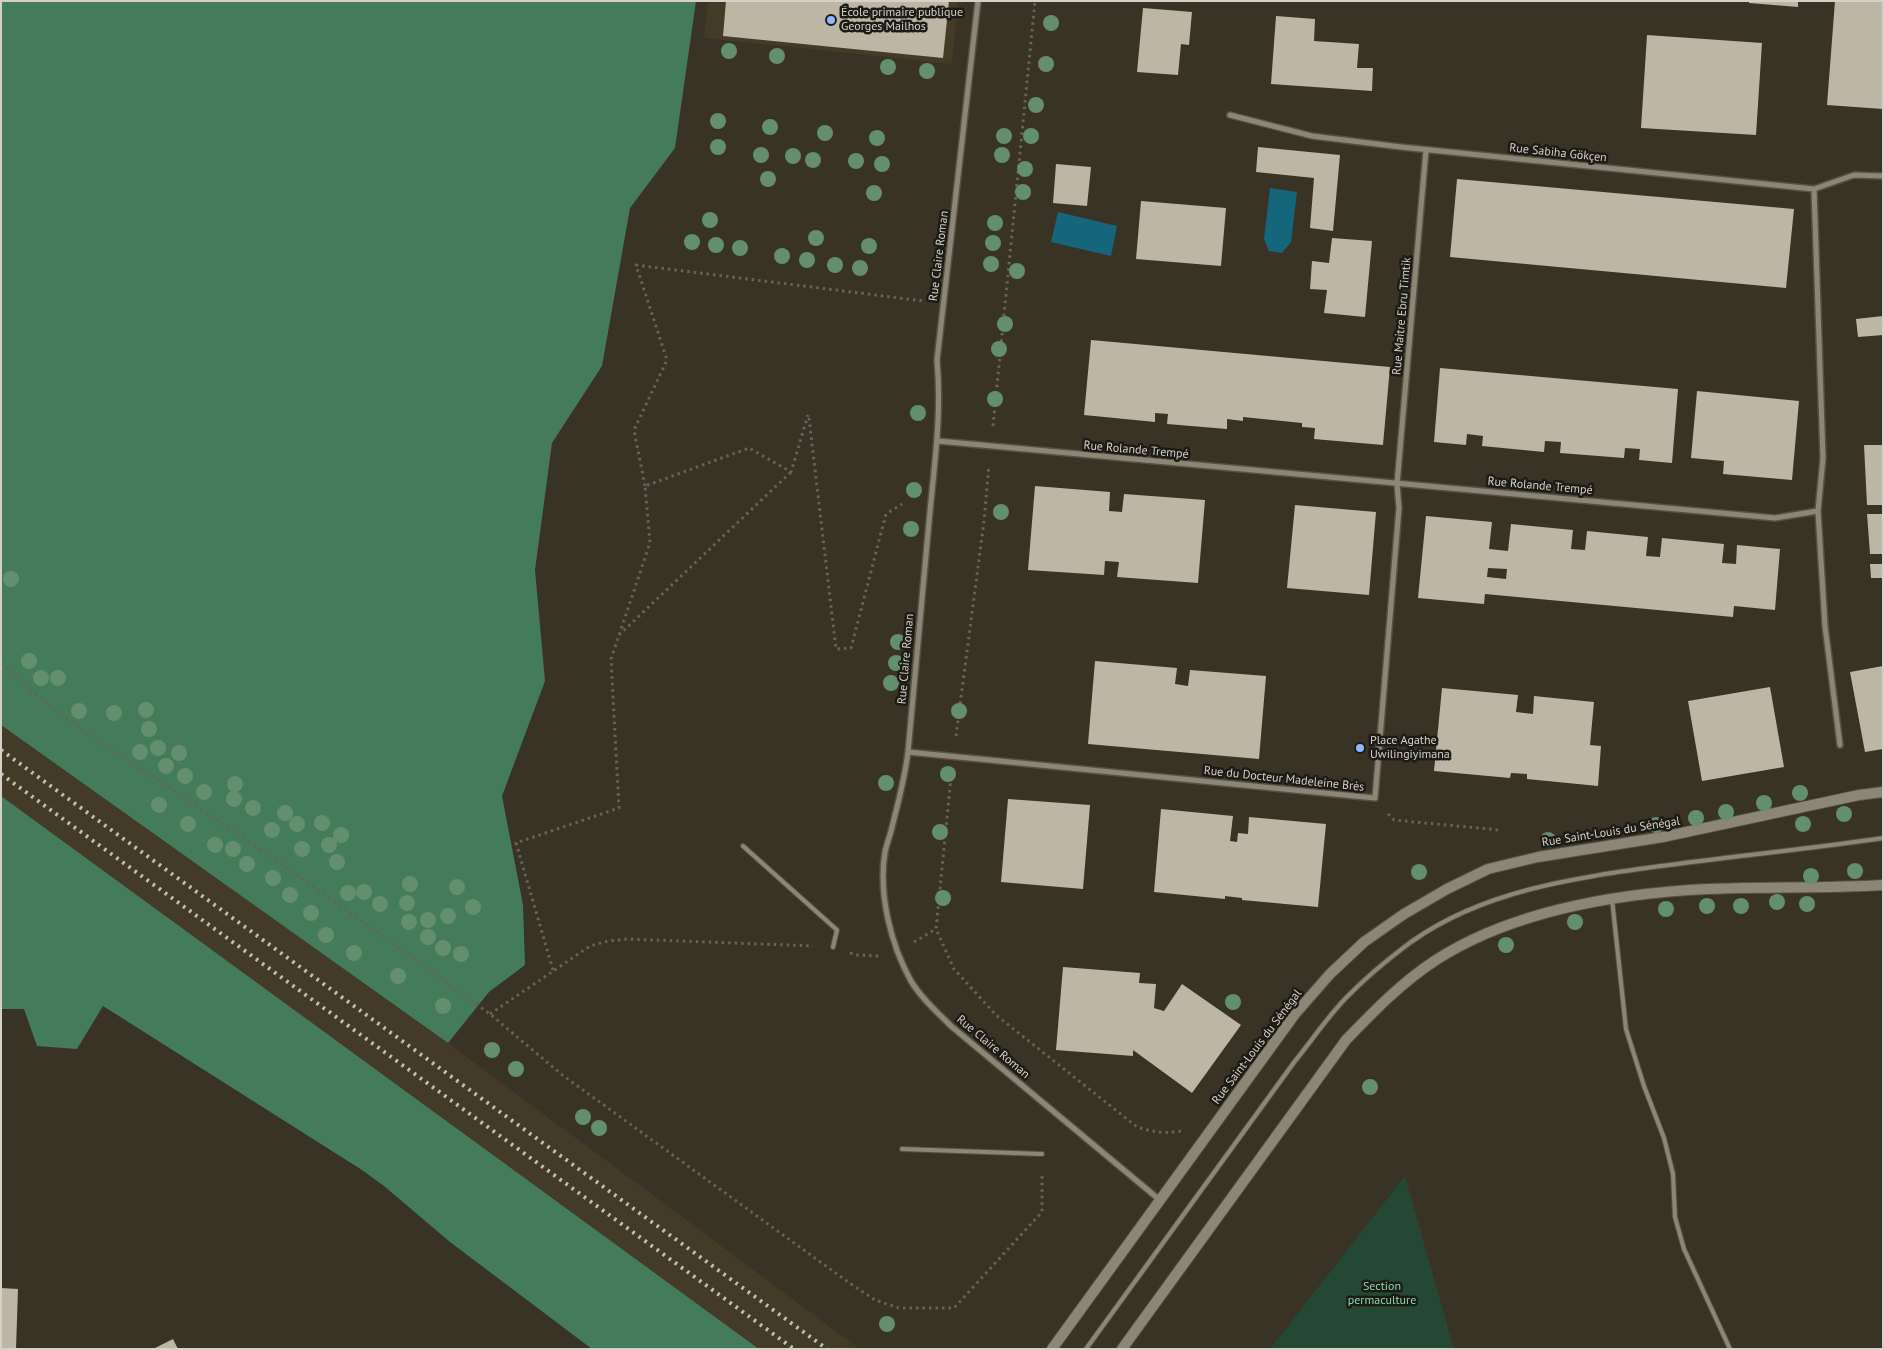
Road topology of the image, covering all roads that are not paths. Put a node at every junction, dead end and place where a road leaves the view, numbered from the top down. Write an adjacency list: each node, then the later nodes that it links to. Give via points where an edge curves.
1 (978, 1): 6 (street, Rue Claire Roman, via 939,340)
2 (1230, 115): 3 (street, Rue Sabiha Gökçen, via 1312,136)
3 (1426, 150): 5 (street, Rue Sabiha Gökçen); 7 (street, Rue Maitre Ebru Timtik)
4 (1883, 176): 5 (street, Rue Sabiha Gökçen, via 1854,175)
5 (1814, 189): 8 (street, via 1823,458)
6 (938, 441): 7 (street, Rue Rolande Trempé); 10 (street, Rue Claire Roman)
7 (1397, 484): 8 (street, Rue Rolande Trempé, via 1775,518); 10 (street, Rue du Docteur Madeleine Brès, via 1400,508 1375,798)
8 (1818, 511): 9 (street, via 1825,626)
9 (1840, 745)
10 (908, 752): 19 (street, Rue Claire Roman, via 885,853 884,882 887,919 912,982 951,1026)
11 (1883, 792): 19 (street, Rue Saint-Louis du Sénégal, via 1663,837 1538,857 1488,869 1447,889 1364,942 1330,974 1294,1014)
12 (1883, 838): 21 (lane, via 1543,885 1496,899 1451,918 1412,942 1352,992 1324,1024)
13 (743, 846): 16 (lane, via 837,930)
14 (1883, 885): 15 (street, via 1689,890)
15 (1612, 900): 22 (street, via 1545,912 1471,940 1436,960 1378,1006 1346,1040); 23 (lane, via 1626,1029 1664,1138 1673,1174 1675,1217 1684,1249)
16 (833, 947)
17 (902, 1149): 18 (lane)
18 (1042, 1154)
19 (1161, 1201): 20 (street, Rue Saint-Louis du Sénégal)
20 (1052, 1349)
21 (1086, 1349)
22 (1122, 1349)
23 (1730, 1349)

